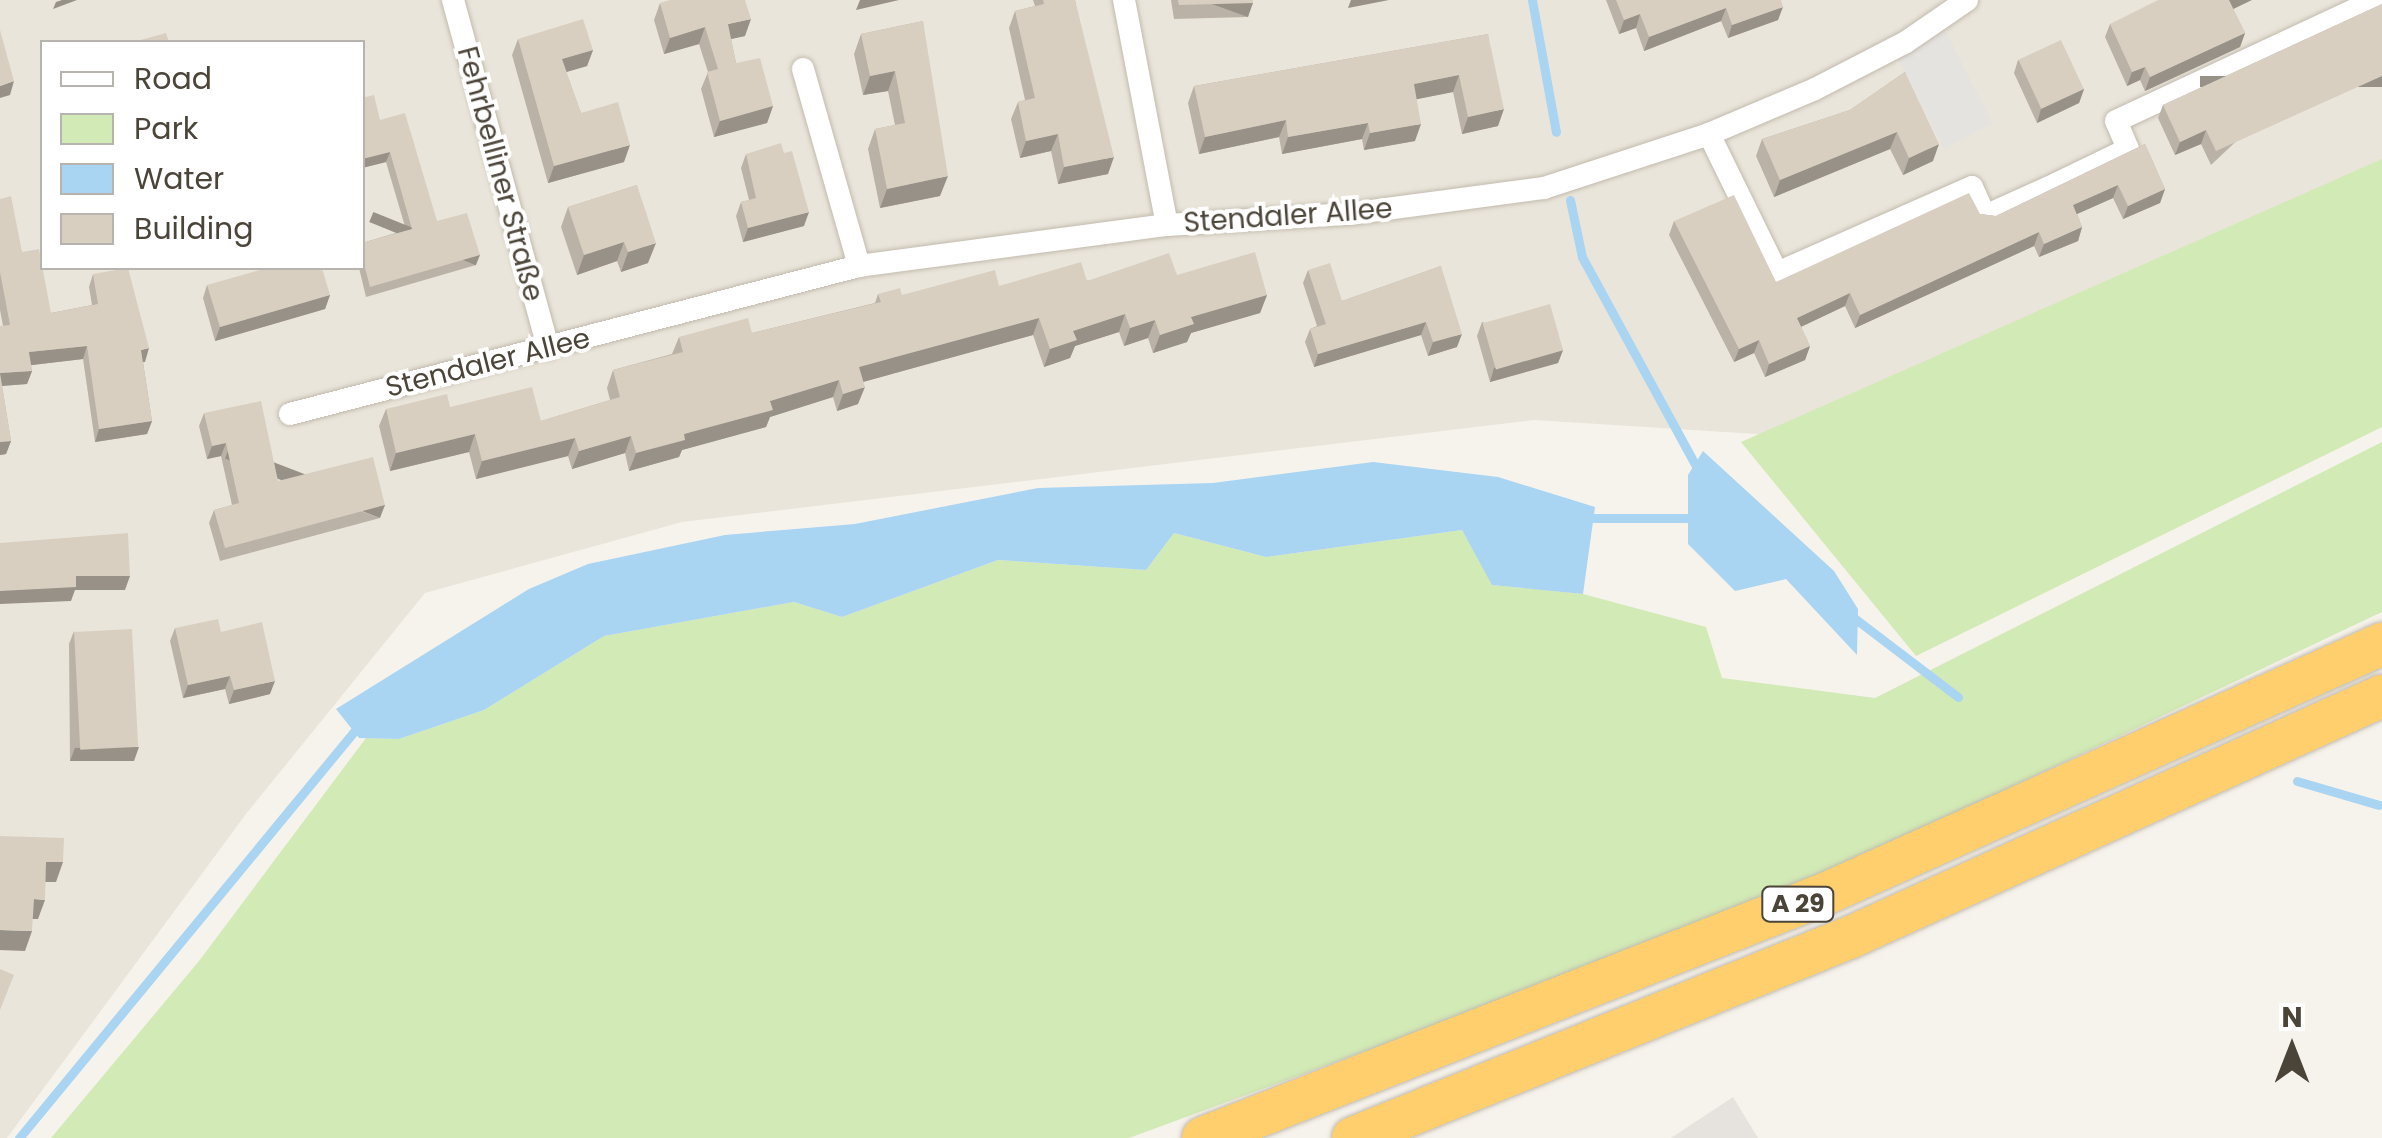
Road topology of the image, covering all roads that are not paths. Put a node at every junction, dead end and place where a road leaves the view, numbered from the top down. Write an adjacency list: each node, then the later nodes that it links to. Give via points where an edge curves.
1 (453, 0): 9 (street, Fehrbelliner Straße)
2 (1124, 0): 7 (street)
3 (1966, 0): 6 (street, Stendaler Allee, via 1906,42)
4 (2376, 0): 6 (street, via 2116,121 2128,149 1986,216 1972,187 1777,273)
5 (803, 69): 8 (street)
6 (1708, 134): 7 (street, Stendaler Allee, via 1544,188 1349,214)
7 (1167, 225): 8 (street, Stendaler Allee)
8 (860, 266): 9 (street, Stendaler Allee)
9 (548, 348): 10 (street, Stendaler Allee)
10 (290, 414)
11 (2382, 644): 13 (highway, A 29, via 1825,894)
12 (2382, 696): 14 (highway, A 29, via 1868,929)
13 (1203, 1138)
14 (1354, 1138)

